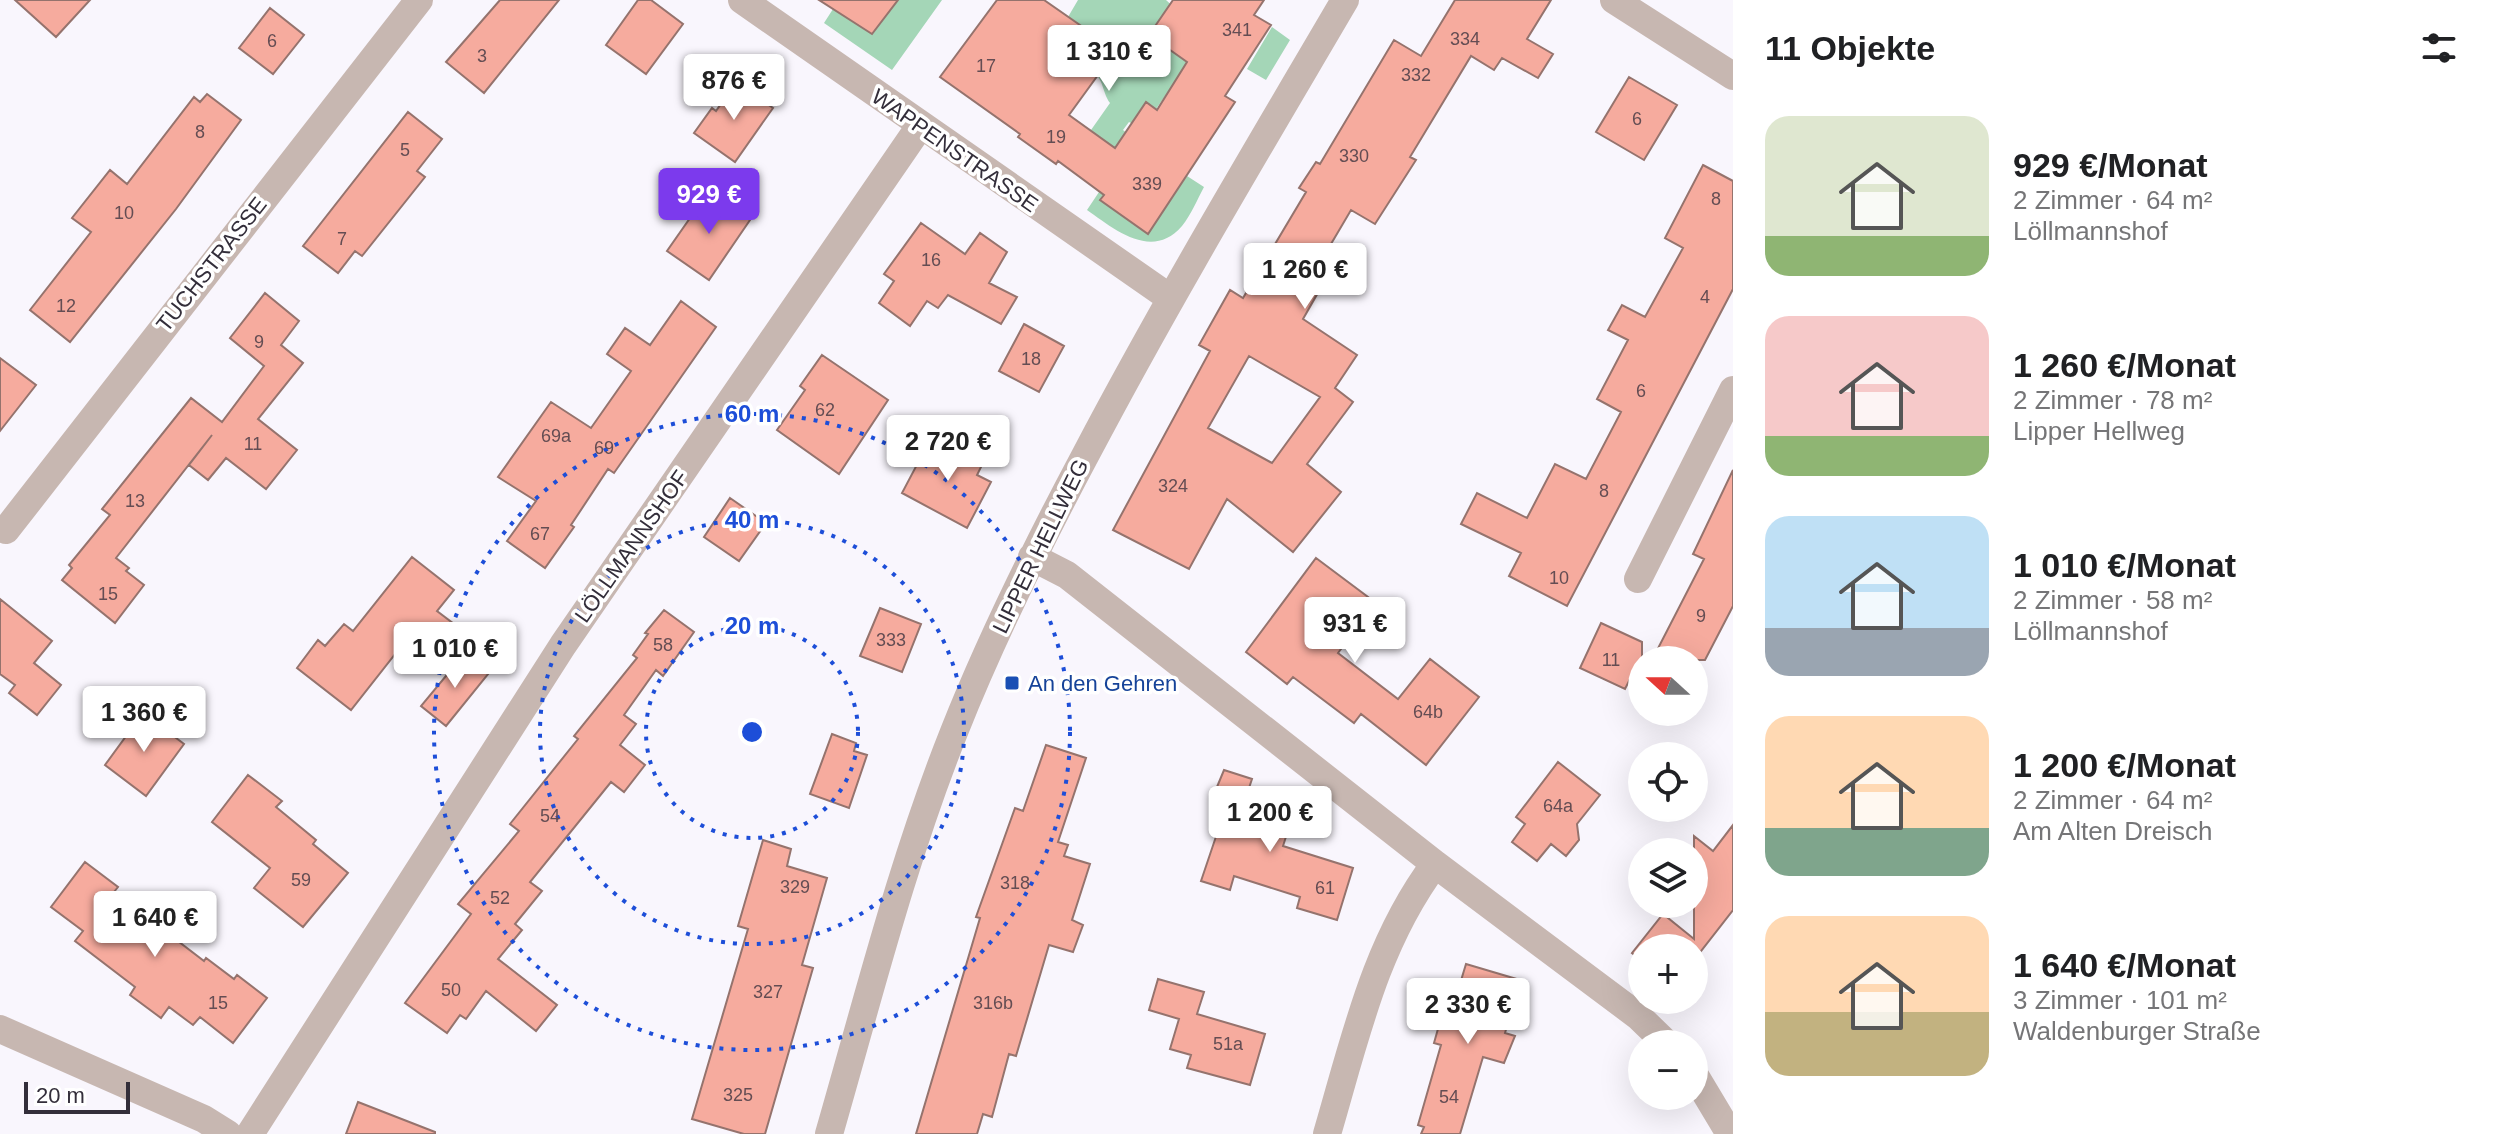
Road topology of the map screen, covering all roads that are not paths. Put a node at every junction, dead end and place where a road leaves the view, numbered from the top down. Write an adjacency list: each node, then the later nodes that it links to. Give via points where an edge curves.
1 (419, 0): 9 (street, TUCHSTRASSE)
2 (742, 0): 6 (street, WAPPENSTRASSE)
3 (1345, 0): 7 (street, LIPPER HELLWEG)
4 (1614, 0): 5 (street)
5 (1733, 76)
6 (920, 126): 7 (street, WAPPENSTRASSE); 17 (street, LÖLLMANNSHOF, via 563,645)
7 (1170, 298): 10 (street, LIPPER HELLWEG)
8 (1733, 390): 11 (street)
9 (6, 530)
10 (1032, 557): 12 (street, via 1067,575); 18 (street, LIPPER HELLWEG, via 923,813)
11 (1638, 579)
12 (1435, 864): 14 (street); 19 (street, via 1390,937)
13 (0, 1029): 16 (street)
14 (1652, 1030)
15 (1708, 1097): 20 (street)
16 (228, 1134)
17 (250, 1134)
18 (829, 1134)
19 (1327, 1134)
20 (1730, 1134)

